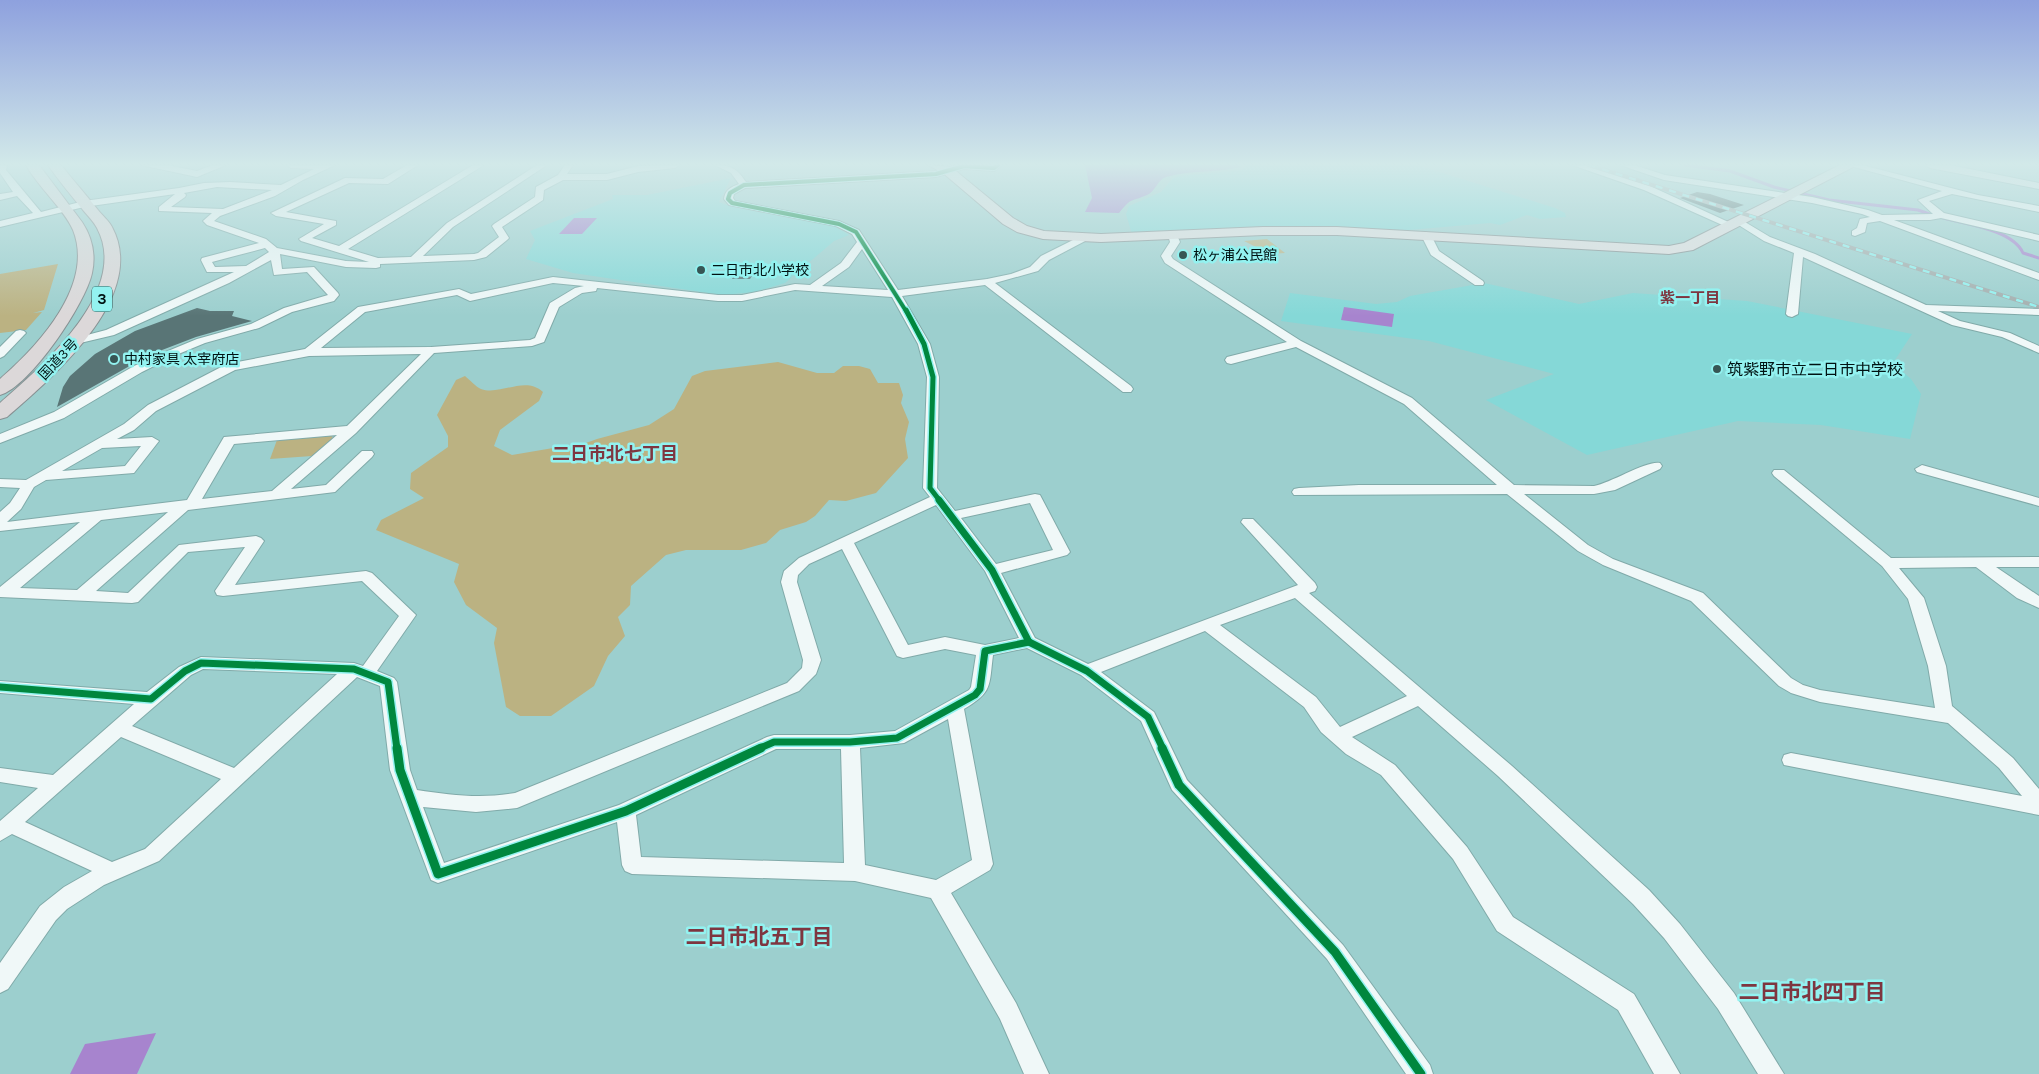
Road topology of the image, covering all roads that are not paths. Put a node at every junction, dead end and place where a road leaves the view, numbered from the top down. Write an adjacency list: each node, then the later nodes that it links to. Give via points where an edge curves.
1 (34, 215): 16 (street)
2 (69, 215): 47 (highway, 国道3号 / 3, via 80,231 86,257 83,279 71,306 44,345)
3 (94, 215): 40 (highway, 国道3号 / 3, via 105,228 113,255 104,296)
4 (217, 215): 24 (street, via 208,221)
5 (288, 215): 25 (street, via 334,223 304,239)
6 (397, 215): 25 (street)
7 (464, 215): 27 (street, via 450,224)
8 (514, 215): 28 (street, via 497,226 504,238 482,255)
9 (796, 215): 23 (street, via 838,224 856,232)
10 (1001, 215): 21 (main road, via 1022,229 1043,235)
11 (1714, 215): 17 (street)
12 (1753, 215): 17 (main road)
13 (1872, 215): 15 (street)
14 (1937, 216): 15 (street); 22 (street)
15 (1881, 218): 18 (street, via 1863,221 1862,230); 30 (street)
16 (0, 224)
17 (1736, 224): 20 (main road, via 1688,247 1668,250); 26 (street)
18 (1854, 233)
19 (1173, 235): 20 (main road, via 1277,231); 21 (main road); 41 (street, via 1175,242 1166,256 1169,261)
20 (1426, 235): 32 (street, via 1435,253)
21 (1084, 238): 31 (street, via 1045,258 1034,269)
22 (2039, 238)
23 (862, 242): 34 (street, via 845,265); 35 (street)
24 (272, 249): 28 (street, via 364,266); 29 (street); 29 (street, via 206,260 211,270); 51 (street, via 278,273 310,269 334,295 330,299 288,310 255,326 179,350 138,369 59,415)
25 (341, 249): 27 (street, via 377,261)
26 (1799, 252): 36 (street); 38 (street)
27 (414, 259): 28 (street)
28 (426, 259)
29 (251, 268): 40 (street, via 110,333)
30 (2039, 277)
31 (987, 282): 35 (street); 48 (street)
32 (1479, 283)
33 (623, 288): 34 (street, via 731,298 789,287); 42 (street, via 582,289 556,303 540,340 532,343); 44 (street, via 553,280 470,298 460,292 367,307)
34 (812, 288): 35 (street)
35 (894, 294): 63 (street, via 924,344 933,377 929,485)
36 (1921, 306): 37 (street); 43 (street, via 1956,323 2006,335)
37 (2039, 312)
38 (1792, 314)
39 (0, 336): 45 (street, via 20,333)
40 (76, 341): 49 (highway, 国道3号 / 3)
41 (1297, 343): 46 (street); 60 (street, via 1408,401)
42 (431, 350): 44 (street); 50 (street)
43 (2039, 350)
44 (309, 352): 52 (street, via 226,369 152,408 129,427)
45 (0, 354)
46 (1231, 360)
47 (0, 389)
48 (1127, 390)
49 (0, 413)
50 (351, 430): 62 (street); 65 (street, via 229,440)
51 (0, 439)
52 (98, 444): 57 (street); 57 (street, via 152,441 129,470)
53 (367, 454): 62 (street, via 330,489)
54 (1655, 466): 60 (street, via 1594,490)
55 (1922, 469): 64 (street)
56 (1779, 473): 73 (street)
57 (42, 476): 59 (street)
58 (0, 483): 59 (street)
59 (28, 484): 68 (street, via 16,506)
60 (1508, 488): 61 (street); 89 (street, via 1593,555 1696,597 1777,675 1797,689 1820,696)
61 (1299, 492)
62 (277, 494): 65 (street)
63 (937, 499): 67 (street); 71 (street)
64 (2039, 502)
65 (189, 504): 66 (street); 78 (street)
66 (98, 515): 70 (street); 77 (street)
67 (952, 516): 75 (street); 75 (street, via 1035,498 1062,552)
68 (0, 520)
69 (1248, 522): 76 (street, via 1309,587)
70 (0, 527)
71 (845, 542): 82 (street, via 903,652 945,643); 97 (street, via 804,561 790,574 789,582 812,660 810,670 793,687 517,800 472,806)
72 (2039, 562): 74 (street)
73 (1887, 564): 74 (street); 89 (street, via 1916,598 1937,666 1942,704)
74 (1982, 564): 79 (street)
75 (992, 570): 81 (street)
76 (1297, 591): 80 (street); 86 (street)
77 (3, 592): 78 (street)
78 (82, 595): 84 (street, via 132,598 184,548 256,541 223,591 366,576 408,615)
79 (2039, 603)
80 (1207, 624): 83 (street); 91 (street, via 1310,702)
81 (1029, 642): 82 (street); 83 (street)
82 (985, 651): 88 (street, via 980,689)
83 (1087, 671): 107 (street, via 1148,717 1180,784 1335,952)
84 (360, 672): 87 (street, via 201,663 184,671); 95 (street); 97 (street, via 388,682 400,770)
85 (0, 686): 87 (street)
86 (1420, 698): 91 (street); 109 (street, via 1504,771 1666,924 1726,1001)
87 (151, 699): 90 (street)
88 (955, 708): 92 (street, via 897,738); 104 (street, via 983,864)
89 (1951, 717): 98 (street, via 2006,763)
90 (118, 728): 95 (street); 96 (street)
91 (1338, 736): 108 (street, via 1352,749 1388,770 1460,853 1505,924 1626,1002)
92 (850, 742): 100 (street, via 774,742); 103 (street)
93 (1791, 760): 99 (street)
94 (0, 775): 96 (street)
95 (235, 776): 102 (street, via 152,855)
96 (58, 783): 101 (street)
97 (411, 797): 100 (street, via 438,874)
98 (2039, 803)
99 (2039, 807)
100 (626, 811): 103 (street, via 632,865)
101 (5, 829): 102 (street)
102 (110, 870): 105 (street, via 78,888 48,912)
103 (855, 872): 104 (street)
104 (938, 890): 106 (street, via 1008,1011)
105 (0, 982)
106 (1037, 1074)
107 (1421, 1074)
108 (1668, 1074)
109 (1772, 1074)

